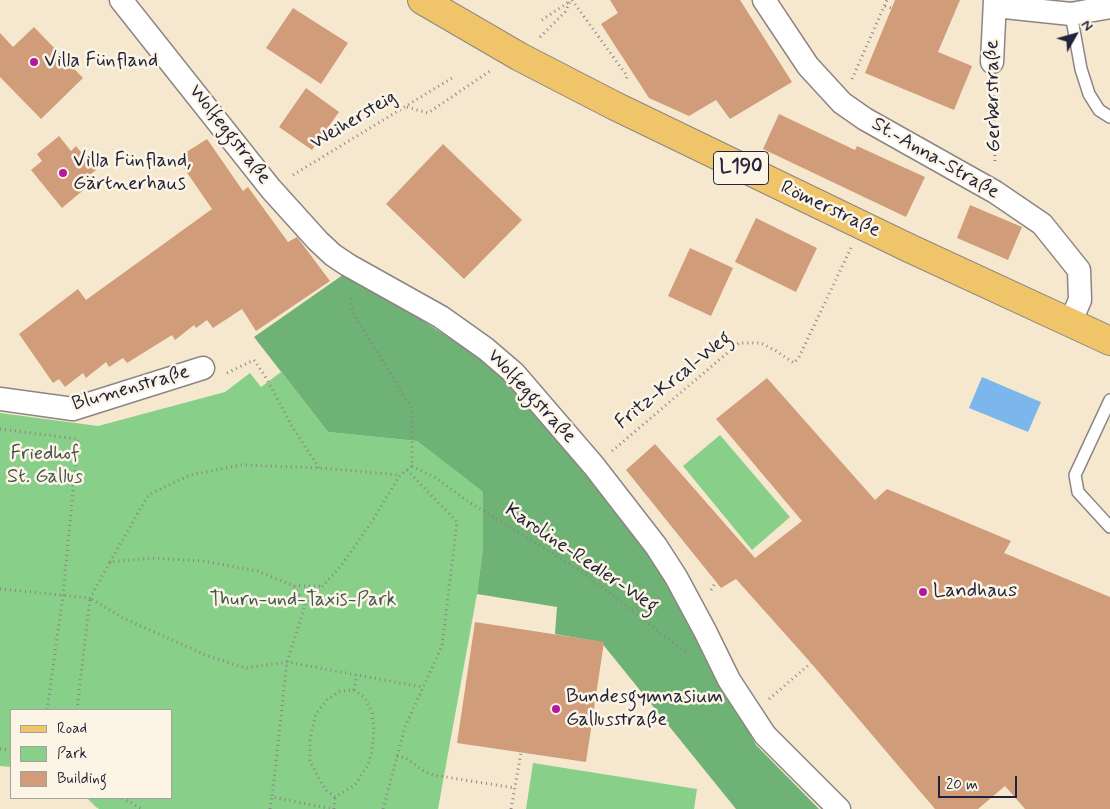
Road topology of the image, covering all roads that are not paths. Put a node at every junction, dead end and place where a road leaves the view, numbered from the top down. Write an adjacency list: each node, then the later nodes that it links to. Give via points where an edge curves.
1 (121, 0): 15 (street, Wolfeggstraße, via 271,189 333,255 441,317 486,348 514,373 594,466 661,554 729,680 765,734)
2 (422, 0): 9 (main road, Römerstraße / L190, via 520,57 615,106)
3 (767, 1): 9 (street, St.-Anna-Straße, via 808,66 842,103 995,192 1042,224 1079,270 1080,300)
4 (995, 3): 6 (street); 7 (street, Gerberstraße)
5 (1110, 7): 6 (street)
6 (1071, 14): 8 (lane, via 1089,94 1099,110)
7 (992, 62)
8 (1110, 117)
9 (1070, 322): 10 (main road, Römerstraße / L190)
10 (1110, 340)
11 (203, 368): 12 (street, Blumenstraße, via 73,409)
12 (0, 399)
13 (1110, 400): 14 (lane, via 1075,475 1078,492)
14 (1110, 527)
15 (839, 809)

